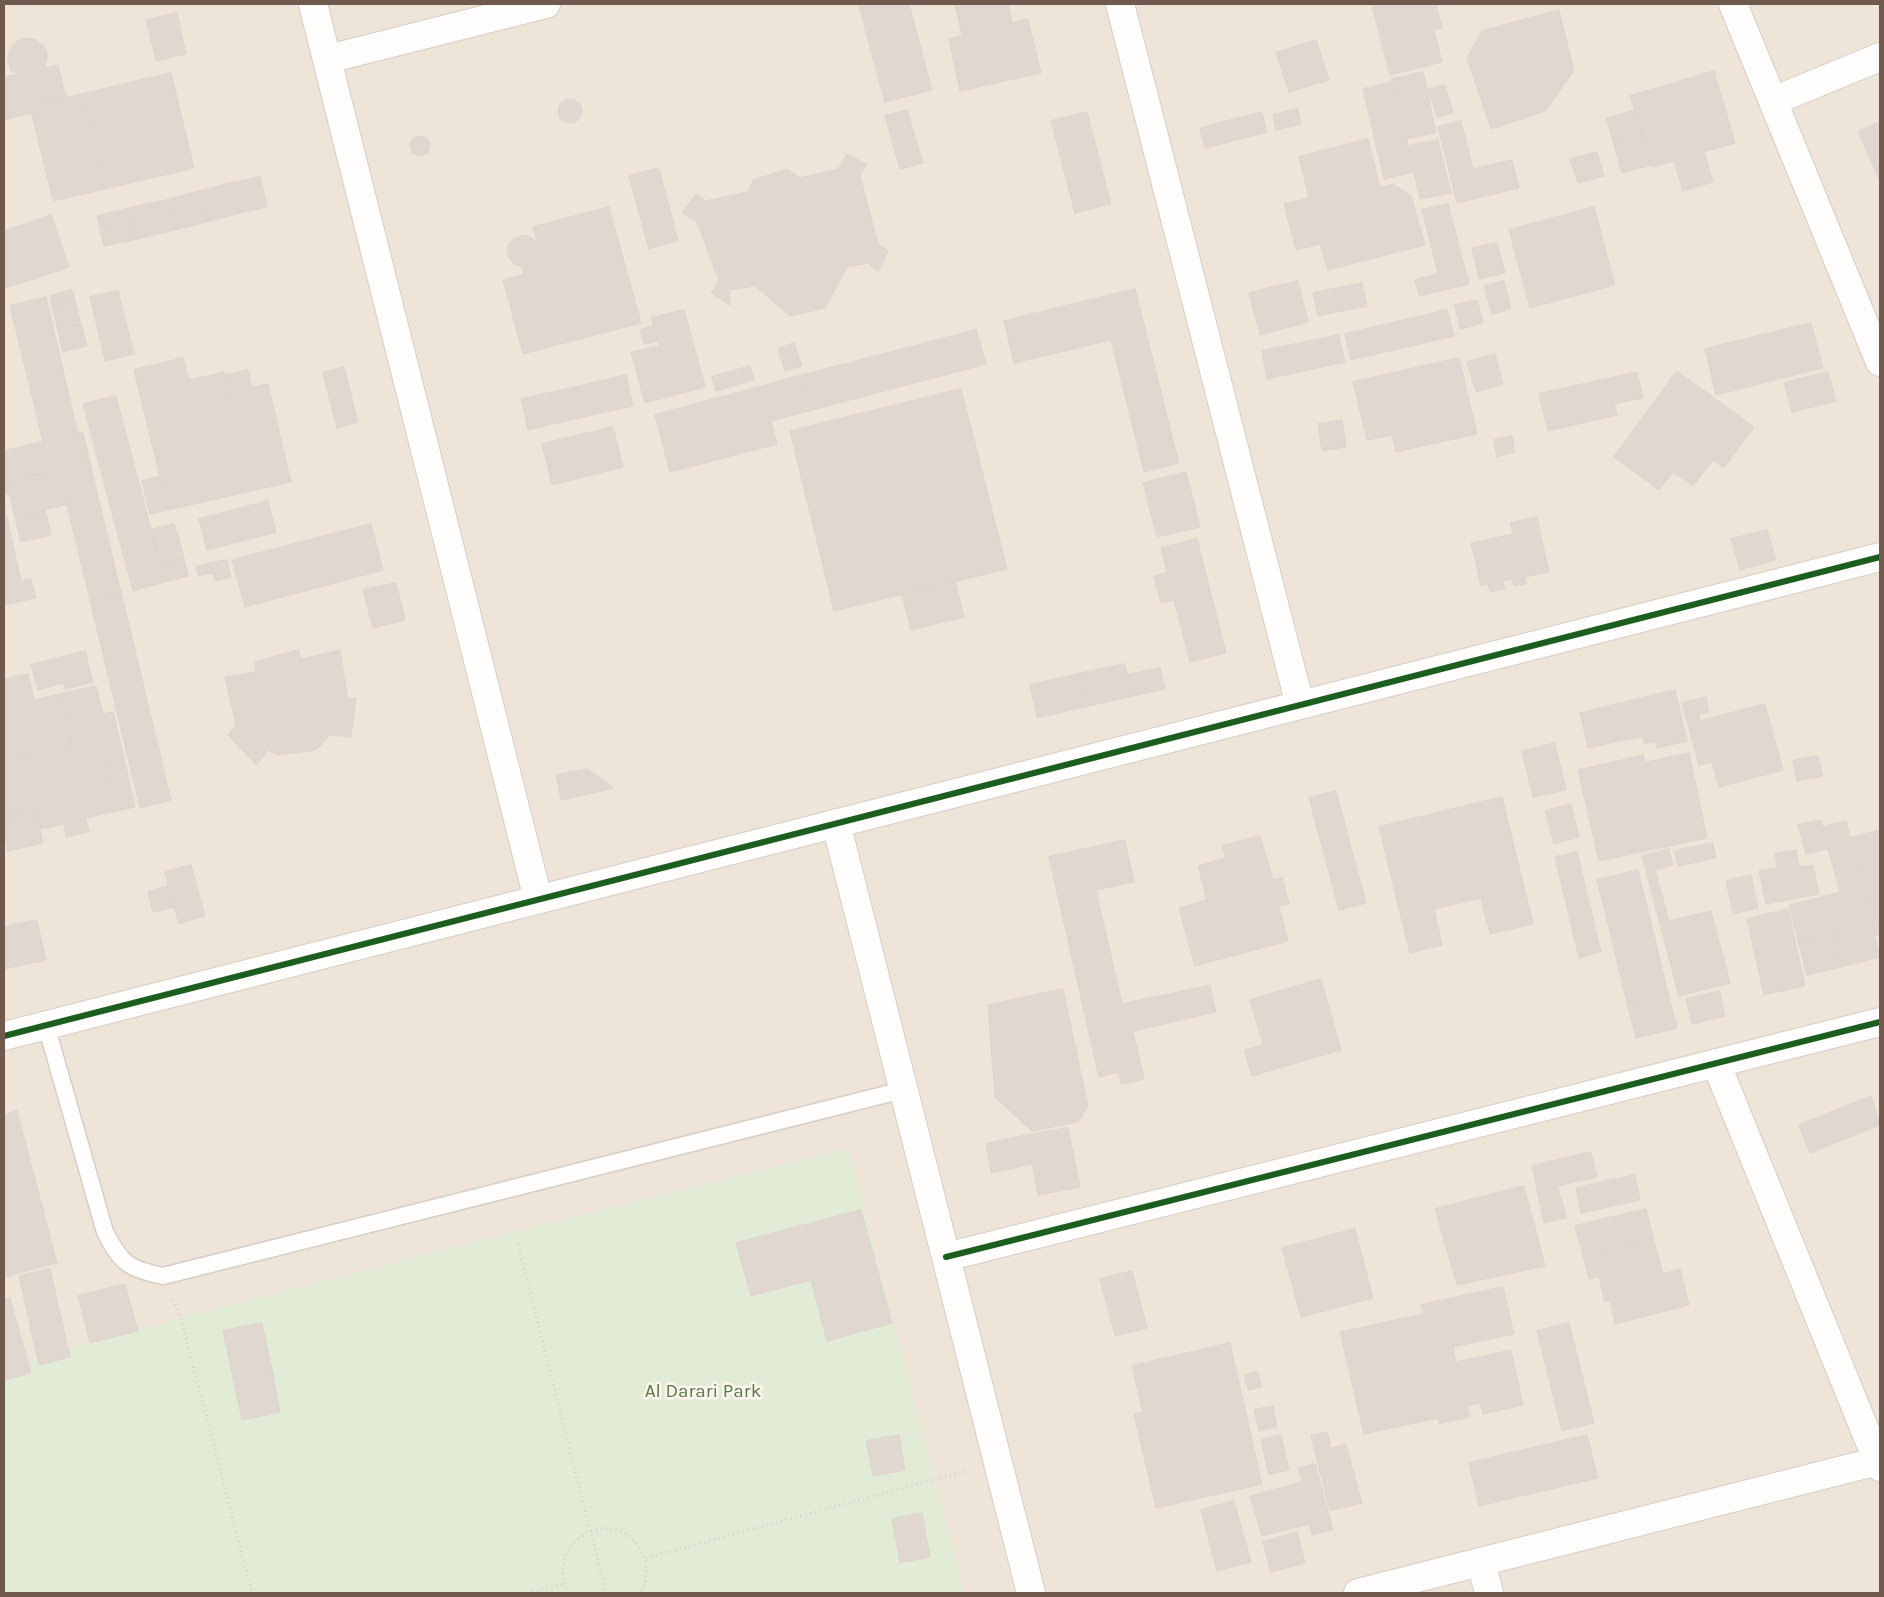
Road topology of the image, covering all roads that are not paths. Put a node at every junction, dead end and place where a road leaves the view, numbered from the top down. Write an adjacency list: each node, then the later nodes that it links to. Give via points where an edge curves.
1 (313, 4): 6 (street)
2 (546, 4): 6 (street)
3 (1120, 4): 10 (street)
4 (1733, 4): 7 (street)
5 (1880, 57): 7 (street)
6 (328, 59): 12 (street)
7 (1773, 101): 8 (street)
8 (1880, 362)
9 (1880, 557): 10 (street)
10 (1300, 705): 11 (street)
11 (836, 823): 12 (street); 17 (street)
12 (538, 899): 14 (street)
13 (1880, 1022): 16 (street)
14 (46, 1025): 15 (street); 17 (lane, via 105,1232 117,1255 138,1271 163,1276)
15 (4, 1036)
16 (1716, 1063): 18 (street); 19 (street)
17 (904, 1090): 18 (street)
18 (946, 1257): 21 (street)
19 (1879, 1464): 20 (street)
20 (1481, 1562): 22 (street); 23 (street)
21 (1030, 1593)
22 (1358, 1593)
23 (1489, 1593)

